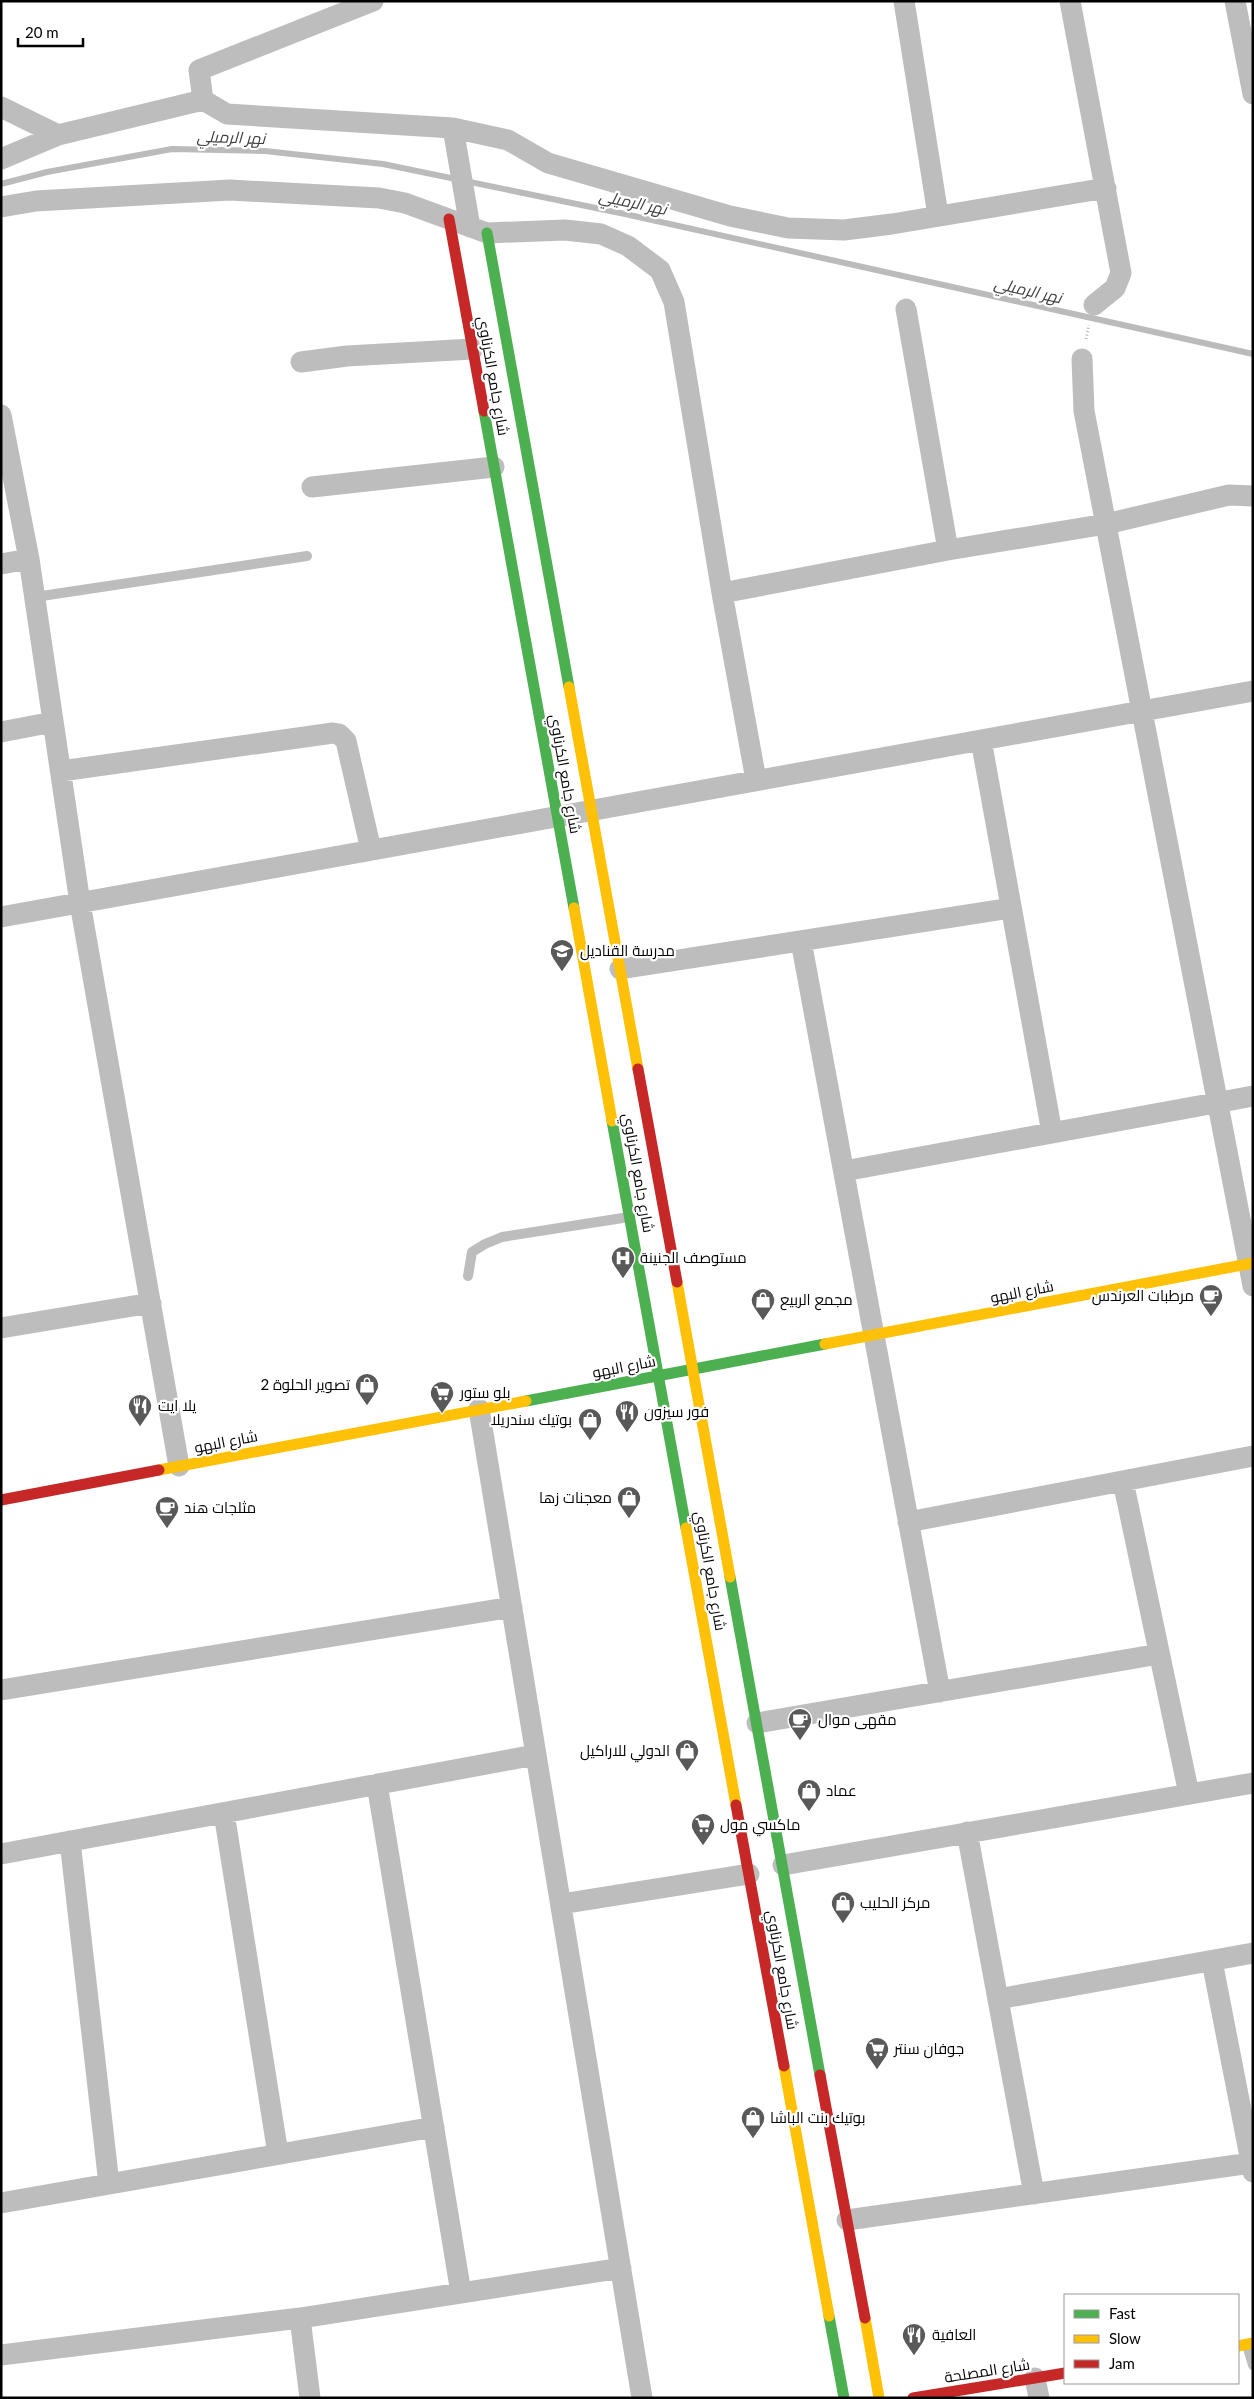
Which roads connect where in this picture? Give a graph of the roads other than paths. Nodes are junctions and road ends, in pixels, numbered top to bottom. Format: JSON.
{"nodes":[{"id":1,"x":372,"y":1,"type":"edge"},
{"id":2,"x":904,"y":1,"type":"edge"},
{"id":3,"x":1070,"y":1,"type":"edge"},
{"id":4,"x":1235,"y":1,"type":"edge"},
{"id":5,"x":1253,"y":94,"type":"edge"},
{"id":6,"x":203,"y":100,"type":"junction"},
{"id":7,"x":1,"y":107,"type":"edge"},
{"id":8,"x":453,"y":128,"type":"junction"},
{"id":9,"x":58,"y":135,"type":"junction"},
{"id":10,"x":1,"y":159,"type":"edge"},
{"id":11,"x":1106,"y":188,"type":"junction"},
{"id":12,"x":1,"y":207,"type":"edge"},
{"id":13,"x":938,"y":216,"type":"junction"},
{"id":14,"x":449,"y":219,"type":"junction"},
{"id":15,"x":478,"y":230,"type":"junction"},
{"id":16,"x":1094,"y":305,"type":"road end"},
{"id":17,"x":906,"y":309,"type":"dead end"},
{"id":18,"x":473,"y":348,"type":"junction"},
{"id":19,"x":1082,"y":359,"type":"road end"},
{"id":20,"x":301,"y":362,"type":"dead end"},
{"id":21,"x":1,"y":415,"type":"edge"},
{"id":22,"x":494,"y":467,"type":"junction"},
{"id":23,"x":312,"y":488,"type":"dead end"},
{"id":24,"x":1253,"y":496,"type":"edge"},
{"id":25,"x":1106,"y":524,"type":"junction"},
{"id":26,"x":948,"y":550,"type":"junction"},
{"id":27,"x":307,"y":556,"type":"dead end"},
{"id":28,"x":30,"y":559,"type":"junction"},
{"id":29,"x":1,"y":564,"type":"edge"},
{"id":30,"x":722,"y":593,"type":"junction"},
{"id":31,"x":35,"y":597,"type":"junction"},
{"id":32,"x":1253,"y":691,"type":"edge"},
{"id":33,"x":1142,"y":711,"type":"junction"},
{"id":34,"x":53,"y":722,"type":"junction"},
{"id":35,"x":1,"y":732,"type":"edge"},
{"id":36,"x":981,"y":740,"type":"junction"},
{"id":37,"x":61,"y":771,"type":"junction"},
{"id":38,"x":756,"y":780,"type":"junction"},
{"id":39,"x":592,"y":810,"type":"junction"},
{"id":40,"x":558,"y":816,"type":"junction"},
{"id":41,"x":370,"y":850,"type":"junction"},
{"id":42,"x":80,"y":903,"type":"junction"},
{"id":43,"x":1011,"y":908,"type":"junction"},
{"id":44,"x":1,"y":917,"type":"edge"},
{"id":45,"x":801,"y":941,"type":"junction"},
{"id":46,"x":620,"y":969,"type":"junction"},
{"id":47,"x":1253,"y":1096,"type":"edge"},
{"id":48,"x":1218,"y":1103,"type":"junction"},
{"id":49,"x":1052,"y":1133,"type":"junction"},
{"id":50,"x":844,"y":1172,"type":"junction"},
{"id":51,"x":630,"y":1216,"type":"junction"},
{"id":52,"x":1251,"y":1264,"type":"edge"},
{"id":53,"x":468,"y":1276,"type":"dead end"},
{"id":54,"x":1253,"y":1286,"type":"edge"},
{"id":55,"x":151,"y":1303,"type":"junction"},
{"id":56,"x":1,"y":1328,"type":"edge"},
{"id":57,"x":874,"y":1335,"type":"junction"},
{"id":58,"x":692,"y":1369,"type":"junction"},
{"id":59,"x":659,"y":1375,"type":"junction"},
{"id":60,"x":479,"y":1409,"type":"junction"},
{"id":61,"x":1253,"y":1456,"type":"edge"},
{"id":62,"x":179,"y":1466,"type":"junction"},
{"id":63,"x":1123,"y":1480,"type":"junction"},
{"id":64,"x":1,"y":1500,"type":"edge"},
{"id":65,"x":908,"y":1522,"type":"junction"},
{"id":66,"x":512,"y":1606,"type":"junction"},
{"id":67,"x":1159,"y":1654,"type":"junction"},
{"id":68,"x":1,"y":1690,"type":"edge"},
{"id":69,"x":940,"y":1692,"type":"junction"},
{"id":70,"x":757,"y":1723,"type":"junction"},
{"id":71,"x":535,"y":1756,"type":"junction"},
{"id":72,"x":1253,"y":1783,"type":"edge"},
{"id":73,"x":377,"y":1784,"type":"junction"},
{"id":74,"x":1189,"y":1794,"type":"junction"},
{"id":75,"x":224,"y":1813,"type":"junction"},
{"id":76,"x":967,"y":1832,"type":"junction"},
{"id":77,"x":70,"y":1841,"type":"junction"},
{"id":78,"x":1,"y":1854,"type":"edge"},
{"id":79,"x":783,"y":1865,"type":"junction"},
{"id":80,"x":749,"y":1874,"type":"junction"},
{"id":81,"x":561,"y":1904,"type":"junction"},
{"id":82,"x":1253,"y":1953,"type":"edge"},
{"id":83,"x":1212,"y":1961,"type":"junction"},
{"id":84,"x":998,"y":1999,"type":"junction"},
{"id":85,"x":434,"y":2127,"type":"junction"},
{"id":86,"x":278,"y":2154,"type":"junction"},
{"id":87,"x":1252,"y":2168,"type":"edge"},
{"id":88,"x":109,"y":2184,"type":"junction"},
{"id":89,"x":1034,"y":2194,"type":"junction"},
{"id":90,"x":1,"y":2203,"type":"edge"},
{"id":91,"x":847,"y":2220,"type":"junction"},
{"id":92,"x":621,"y":2268,"type":"junction"},
{"id":93,"x":461,"y":2293,"type":"junction"},
{"id":94,"x":300,"y":2318,"type":"junction"},
{"id":95,"x":1246,"y":2344,"type":"edge"},
{"id":96,"x":1,"y":2355,"type":"edge"},
{"id":97,"x":1253,"y":2364,"type":"edge"},
{"id":98,"x":1064,"y":2374,"type":"edge"},
{"id":99,"x":1037,"y":2388,"type":"edge"},
{"id":100,"x":310,"y":2398,"type":"edge"},
{"id":101,"x":642,"y":2398,"type":"edge"},
{"id":102,"x":844,"y":2398,"type":"edge"},
{"id":103,"x":879,"y":2398,"type":"edge"},
{"id":104,"x":913,"y":2398,"type":"edge"}],
"edges":[{"from":1,"to":6,"type":"street"},
{"from":2,"to":13,"type":"street"},
{"from":3,"to":11,"type":"street"},
{"from":4,"to":5,"type":"street"},
{"from":6,"to":8,"type":"street"},
{"from":6,"to":9,"type":"street"},
{"from":7,"to":9,"type":"street"},
{"from":8,"to":13,"type":"street"},
{"from":8,"to":15,"type":"street"},
{"from":9,"to":10,"type":"street"},
{"from":11,"to":13,"type":"street"},
{"from":11,"to":16,"type":"street"},
{"from":12,"to":14,"type":"street"},
{"from":14,"to":15,"type":"street"},
{"from":14,"to":18,"type":"main road","name":"شارع جامع الكرناوي"},
{"from":15,"to":30,"type":"street"},
{"from":15,"to":39,"type":"main road","name":"شارع جامع الكرناوي"},
{"from":17,"to":26,"type":"street"},
{"from":18,"to":20,"type":"street"},
{"from":18,"to":22,"type":"main road","name":"شارع جامع الكرناوي"},
{"from":19,"to":25,"type":"street"},
{"from":21,"to":28,"type":"street"},
{"from":22,"to":23,"type":"street"},
{"from":22,"to":40,"type":"main road","name":"شارع جامع الكرناوي"},
{"from":24,"to":25,"type":"street"},
{"from":25,"to":26,"type":"street"},
{"from":25,"to":33,"type":"street"},
{"from":26,"to":30,"type":"street"},
{"from":27,"to":31,"type":"lane"},
{"from":28,"to":29,"type":"street"},
{"from":28,"to":31,"type":"street"},
{"from":30,"to":38,"type":"street"},
{"from":31,"to":34,"type":"street"},
{"from":32,"to":33,"type":"street"},
{"from":33,"to":36,"type":"street"},
{"from":33,"to":48,"type":"street"},
{"from":34,"to":35,"type":"street"},
{"from":34,"to":37,"type":"street"},
{"from":36,"to":38,"type":"street"},
{"from":36,"to":43,"type":"street"},
{"from":37,"to":41,"type":"street"},
{"from":37,"to":42,"type":"street"},
{"from":38,"to":39,"type":"street"},
{"from":39,"to":40,"type":"street"},
{"from":39,"to":46,"type":"main road","name":"شارع جامع الكرناوي"},
{"from":40,"to":41,"type":"street"},
{"from":40,"to":51,"type":"main road","name":"شارع جامع الكرناوي"},
{"from":41,"to":42,"type":"street"},
{"from":42,"to":44,"type":"street"},
{"from":42,"to":55,"type":"street"},
{"from":43,"to":45,"type":"street"},
{"from":43,"to":49,"type":"street"},
{"from":45,"to":46,"type":"street"},
{"from":45,"to":50,"type":"street"},
{"from":46,"to":58,"type":"main road","name":"شارع جامع الكرناوي"},
{"from":47,"to":48,"type":"street"},
{"from":48,"to":49,"type":"street"},
{"from":48,"to":52,"type":"street"},
{"from":49,"to":50,"type":"street"},
{"from":50,"to":57,"type":"street"},
{"from":51,"to":53,"type":"lane"},
{"from":51,"to":59,"type":"main road","name":"شارع جامع الكرناوي"},
{"from":52,"to":54,"type":"street"},
{"from":52,"to":57,"type":"main road","name":"شارع البهو"},
{"from":55,"to":56,"type":"street"},
{"from":55,"to":62,"type":"street"},
{"from":57,"to":58,"type":"main road","name":"شارع البهو"},
{"from":57,"to":65,"type":"street"},
{"from":58,"to":59,"type":"main road","name":"شارع البهو"},
{"from":58,"to":70,"type":"main road","name":"شارع جامع الكرناوي"},
{"from":59,"to":60,"type":"main road","name":"شارع البهو"},
{"from":59,"to":80,"type":"main road","name":"شارع جامع الكرناوي"},
{"from":60,"to":62,"type":"main road","name":"شارع البهو"},
{"from":60,"to":66,"type":"street"},
{"from":61,"to":63,"type":"street"},
{"from":62,"to":64,"type":"main road","name":"شارع البهو"},
{"from":63,"to":65,"type":"street"},
{"from":63,"to":67,"type":"street"},
{"from":65,"to":69,"type":"street"},
{"from":66,"to":68,"type":"street"},
{"from":66,"to":71,"type":"street"},
{"from":67,"to":69,"type":"street"},
{"from":67,"to":74,"type":"street"},
{"from":69,"to":70,"type":"street"},
{"from":70,"to":79,"type":"main road","name":"شارع جامع الكرناوي"},
{"from":71,"to":73,"type":"street"},
{"from":71,"to":81,"type":"street"},
{"from":72,"to":74,"type":"street"},
{"from":73,"to":75,"type":"street"},
{"from":73,"to":85,"type":"street"},
{"from":74,"to":76,"type":"street"},
{"from":75,"to":77,"type":"street"},
{"from":75,"to":86,"type":"street"},
{"from":76,"to":79,"type":"street"},
{"from":76,"to":84,"type":"street"},
{"from":77,"to":78,"type":"street"},
{"from":77,"to":88,"type":"street"},
{"from":79,"to":91,"type":"main road","name":"شارع جامع الكرناوي"},
{"from":80,"to":81,"type":"street"},
{"from":80,"to":102,"type":"main road","name":"شارع جامع الكرناوي"},
{"from":81,"to":92,"type":"street"},
{"from":82,"to":83,"type":"street"},
{"from":83,"to":84,"type":"street"},
{"from":83,"to":87,"type":"street"},
{"from":84,"to":89,"type":"street"},
{"from":85,"to":86,"type":"street"},
{"from":85,"to":93,"type":"street"},
{"from":86,"to":88,"type":"street"},
{"from":87,"to":89,"type":"street"},
{"from":88,"to":90,"type":"street"},
{"from":89,"to":91,"type":"street"},
{"from":91,"to":103,"type":"main road","name":"شارع جامع الكرناوي"},
{"from":92,"to":93,"type":"street"},
{"from":92,"to":101,"type":"street"},
{"from":93,"to":94,"type":"street"},
{"from":94,"to":96,"type":"street"},
{"from":94,"to":100,"type":"street"},
{"from":95,"to":97,"type":"lane"},
{"from":98,"to":99,"type":"main road","name":"شارع المصلحة"},
{"from":99,"to":104,"type":"main road","name":"شارع المصلحة"}]}
